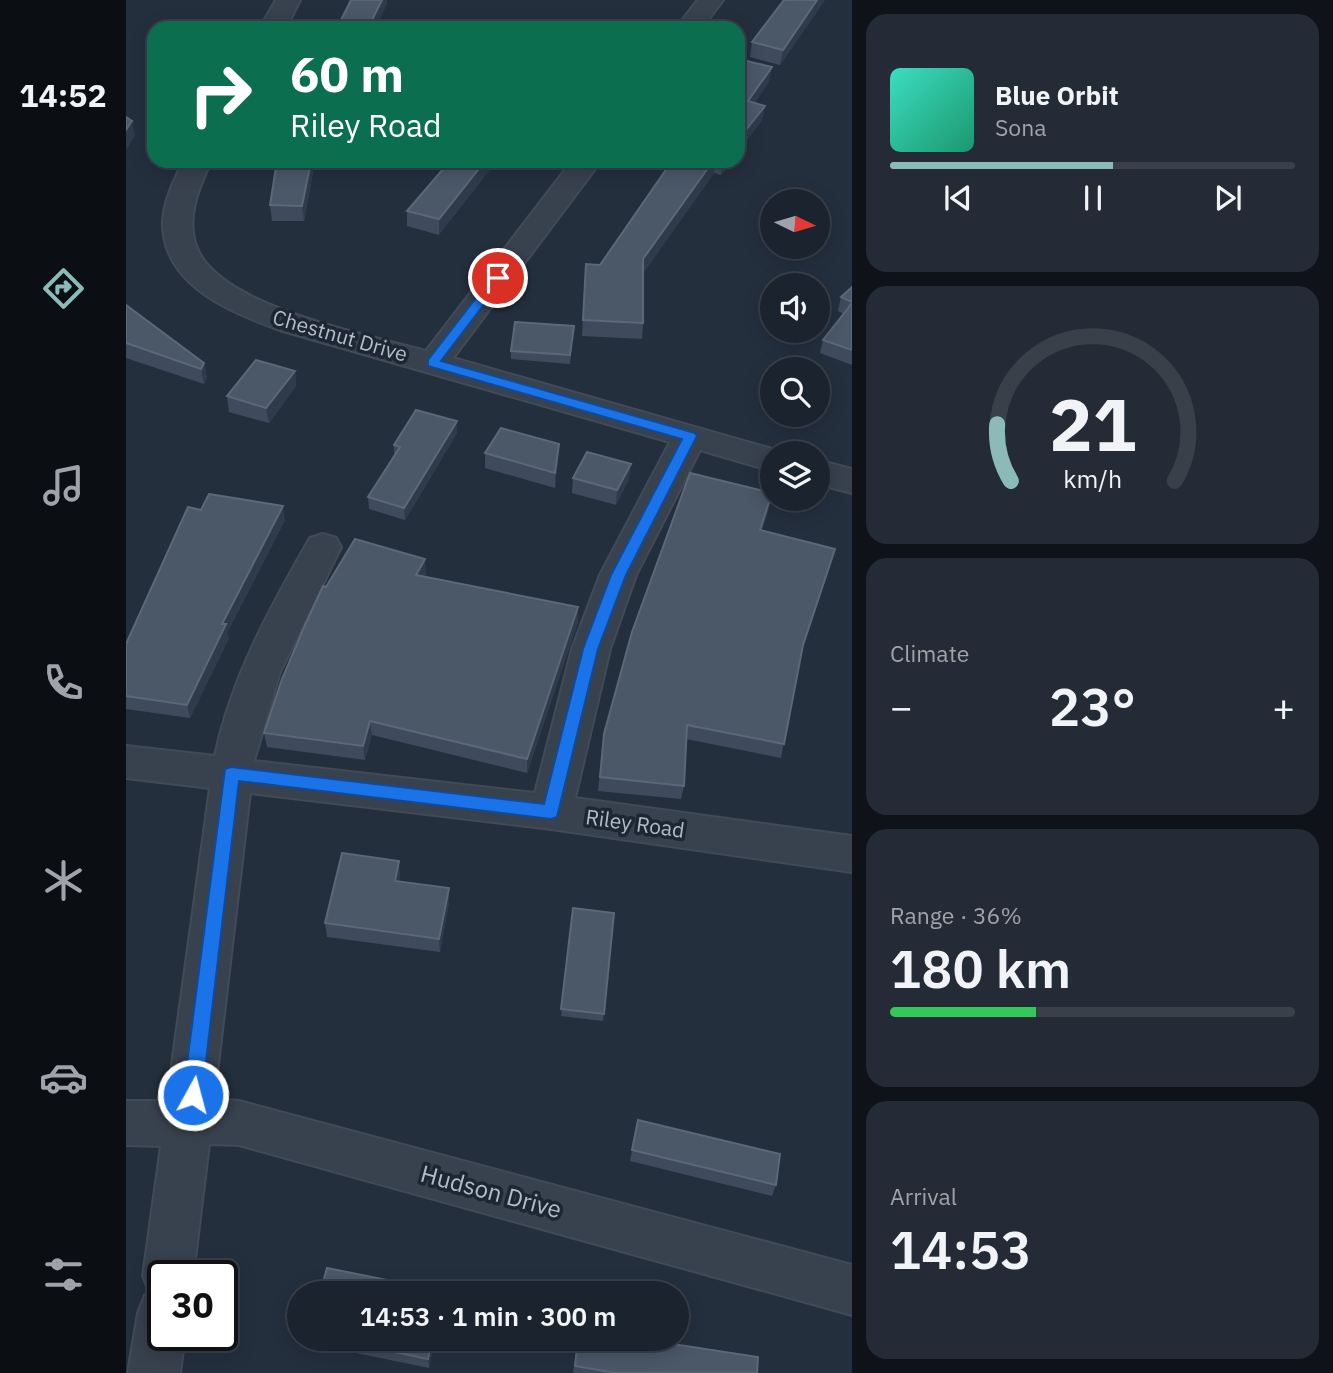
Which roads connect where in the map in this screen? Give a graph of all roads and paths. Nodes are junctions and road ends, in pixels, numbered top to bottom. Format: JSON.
{"nodes":[{"id":1,"x":288,"y":0,"type":"edge"},
{"id":2,"x":711,"y":0,"type":"edge"},
{"id":3,"x":277,"y":21,"type":"edge"},
{"id":4,"x":694,"y":21,"type":"edge"},
{"id":5,"x":193,"y":168,"type":"edge"},
{"id":6,"x":582,"y":168,"type":"edge"},
{"id":7,"x":433,"y":363,"type":"junction"},
{"id":8,"x":690,"y":436,"type":"junction"},
{"id":9,"x":760,"y":456,"type":"edge"},
{"id":10,"x":830,"y":475,"type":"edge"},
{"id":11,"x":852,"y":481,"type":"edge"},
{"id":12,"x":323,"y":547,"type":"dead end"},
{"id":13,"x":126,"y":762,"type":"edge"},
{"id":14,"x":231,"y":774,"type":"junction"},
{"id":15,"x":551,"y":812,"type":"junction"},
{"id":16,"x":852,"y":854,"type":"edge"},
{"id":17,"x":190,"y":1121,"type":"junction"},
{"id":18,"x":126,"y":1124,"type":"edge"},
{"id":19,"x":170,"y":1260,"type":"edge"},
{"id":20,"x":852,"y":1290,"type":"edge"},
{"id":21,"x":157,"y":1351,"type":"edge"},
{"id":22,"x":154,"y":1373,"type":"edge"}],
"edges":[{"from":1,"to":3,"type":"street"},
{"from":2,"to":4,"type":"street"},
{"from":5,"to":7,"type":"street","name":"Chestnut Drive"},
{"from":6,"to":7,"type":"street"},
{"from":7,"to":8,"type":"street","name":"Chestnut Drive"},
{"from":8,"to":9,"type":"street","name":"Chestnut Drive"},
{"from":8,"to":15,"type":"street"},
{"from":10,"to":11,"type":"street"},
{"from":12,"to":14,"type":"street"},
{"from":13,"to":14,"type":"street","name":"Riley Road"},
{"from":14,"to":15,"type":"street","name":"Riley Road"},
{"from":14,"to":17,"type":"street"},
{"from":15,"to":16,"type":"street","name":"Riley Road"},
{"from":17,"to":18,"type":"street","name":"Hudson Drive"},
{"from":17,"to":19,"type":"street"},
{"from":17,"to":20,"type":"street","name":"Hudson Drive"},
{"from":21,"to":22,"type":"street"}]}
